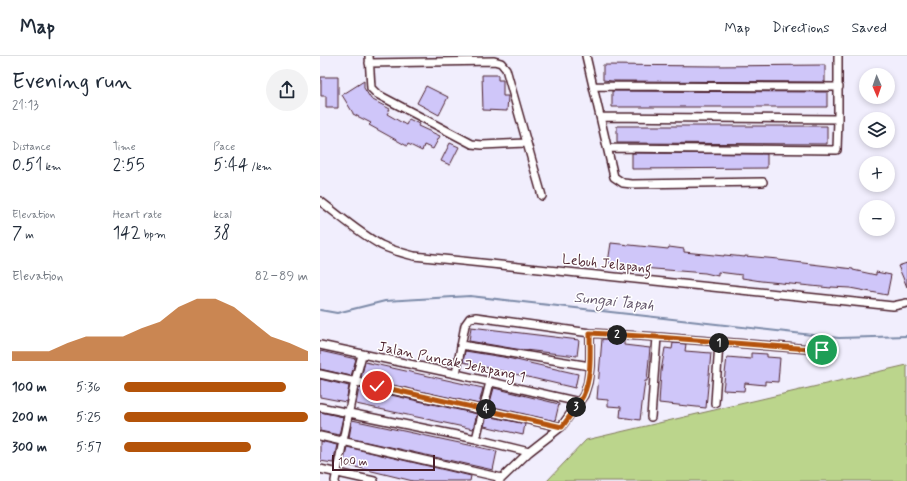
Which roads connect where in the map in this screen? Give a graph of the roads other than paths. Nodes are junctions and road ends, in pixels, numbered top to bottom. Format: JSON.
{"nodes":[{"id":1,"x":586,"y":56,"type":"edge"},
{"id":2,"x":838,"y":56,"type":"edge"},
{"id":3,"x":369,"y":60,"type":"edge"},
{"id":4,"x":593,"y":86,"type":"junction"},
{"id":5,"x":839,"y":87,"type":"junction"},
{"id":6,"x":601,"y":117,"type":"junction"},
{"id":7,"x":838,"y":119,"type":"junction"},
{"id":8,"x":526,"y":143,"type":"junction"},
{"id":9,"x":608,"y":148,"type":"junction"},
{"id":10,"x":763,"y":182,"type":"dead end"},
{"id":11,"x":542,"y":196,"type":"dead end"},
{"id":12,"x":320,"y":201,"type":"edge"},
{"id":13,"x":907,"y":303,"type":"edge"},
{"id":14,"x":590,"y":333,"type":"junction"},
{"id":15,"x":657,"y":337,"type":"junction"},
{"id":16,"x":719,"y":342,"type":"junction"},
{"id":17,"x":320,"y":345,"type":"edge"},
{"id":18,"x":461,"y":345,"type":"junction"},
{"id":19,"x":822,"y":350,"type":"dead end"},
{"id":20,"x":362,"y":354,"type":"junction"},
{"id":21,"x":590,"y":366,"type":"junction"},
{"id":22,"x":320,"y":374,"type":"edge"},
{"id":23,"x":456,"y":374,"type":"junction"},
{"id":24,"x":355,"y":381,"type":"junction"},
{"id":25,"x":490,"y":382,"type":"junction"},
{"id":26,"x":579,"y":402,"type":"junction"},
{"id":27,"x":716,"y":403,"type":"dead end"},
{"id":28,"x":320,"y":407,"type":"edge"},
{"id":29,"x":483,"y":409,"type":"junction"},
{"id":30,"x":348,"y":413,"type":"junction"},
{"id":31,"x":651,"y":417,"type":"dead end"},
{"id":32,"x":562,"y":427,"type":"junction"},
{"id":33,"x":320,"y":436,"type":"edge"},
{"id":34,"x":476,"y":439,"type":"junction"},
{"id":35,"x":343,"y":441,"type":"junction"},
{"id":36,"x":529,"y":452,"type":"junction"},
{"id":37,"x":320,"y":469,"type":"edge"},
{"id":38,"x":337,"y":472,"type":"junction"},
{"id":39,"x":500,"y":480,"type":"edge"},
{"id":40,"x":335,"y":481,"type":"edge"},
{"id":41,"x":374,"y":481,"type":"edge"}],
"edges":[{"from":1,"to":4,"type":"street"},
{"from":2,"to":5,"type":"street"},
{"from":3,"to":8,"type":"street"},
{"from":3,"to":8,"type":"street"},
{"from":4,"to":5,"type":"street"},
{"from":4,"to":6,"type":"street"},
{"from":5,"to":7,"type":"street"},
{"from":6,"to":7,"type":"street"},
{"from":6,"to":9,"type":"street"},
{"from":7,"to":9,"type":"street"},
{"from":8,"to":11,"type":"street"},
{"from":9,"to":10,"type":"street"},
{"from":12,"to":13,"type":"street","name":"Lebuh Jelapang"},
{"from":14,"to":15,"type":"street"},
{"from":14,"to":18,"type":"street"},
{"from":14,"to":21,"type":"street"},
{"from":15,"to":16,"type":"street"},
{"from":15,"to":31,"type":"street"},
{"from":16,"to":19,"type":"street"},
{"from":16,"to":27,"type":"street"},
{"from":17,"to":20,"type":"street","name":"Jalan Puncak Jelapang 1"},
{"from":18,"to":21,"type":"street"},
{"from":18,"to":23,"type":"street"},
{"from":20,"to":23,"type":"street","name":"Jalan Puncak Jelapang 1"},
{"from":20,"to":24,"type":"street"},
{"from":21,"to":26,"type":"street"},
{"from":22,"to":24,"type":"street"},
{"from":23,"to":25,"type":"street","name":"Jalan Puncak Jelapang 1"},
{"from":24,"to":29,"type":"street"},
{"from":24,"to":30,"type":"street"},
{"from":25,"to":26,"type":"street","name":"Jalan Puncak Jelapang 1"},
{"from":25,"to":29,"type":"street"},
{"from":26,"to":32,"type":"street"},
{"from":28,"to":30,"type":"street"},
{"from":29,"to":32,"type":"street"},
{"from":29,"to":34,"type":"street"},
{"from":30,"to":34,"type":"street"},
{"from":30,"to":35,"type":"street"},
{"from":32,"to":36,"type":"street"},
{"from":33,"to":35,"type":"street"},
{"from":34,"to":36,"type":"street"},
{"from":35,"to":38,"type":"street"},
{"from":35,"to":39,"type":"street"},
{"from":36,"to":39,"type":"street"},
{"from":37,"to":38,"type":"street"},
{"from":38,"to":40,"type":"street"},
{"from":38,"to":41,"type":"street"}]}
